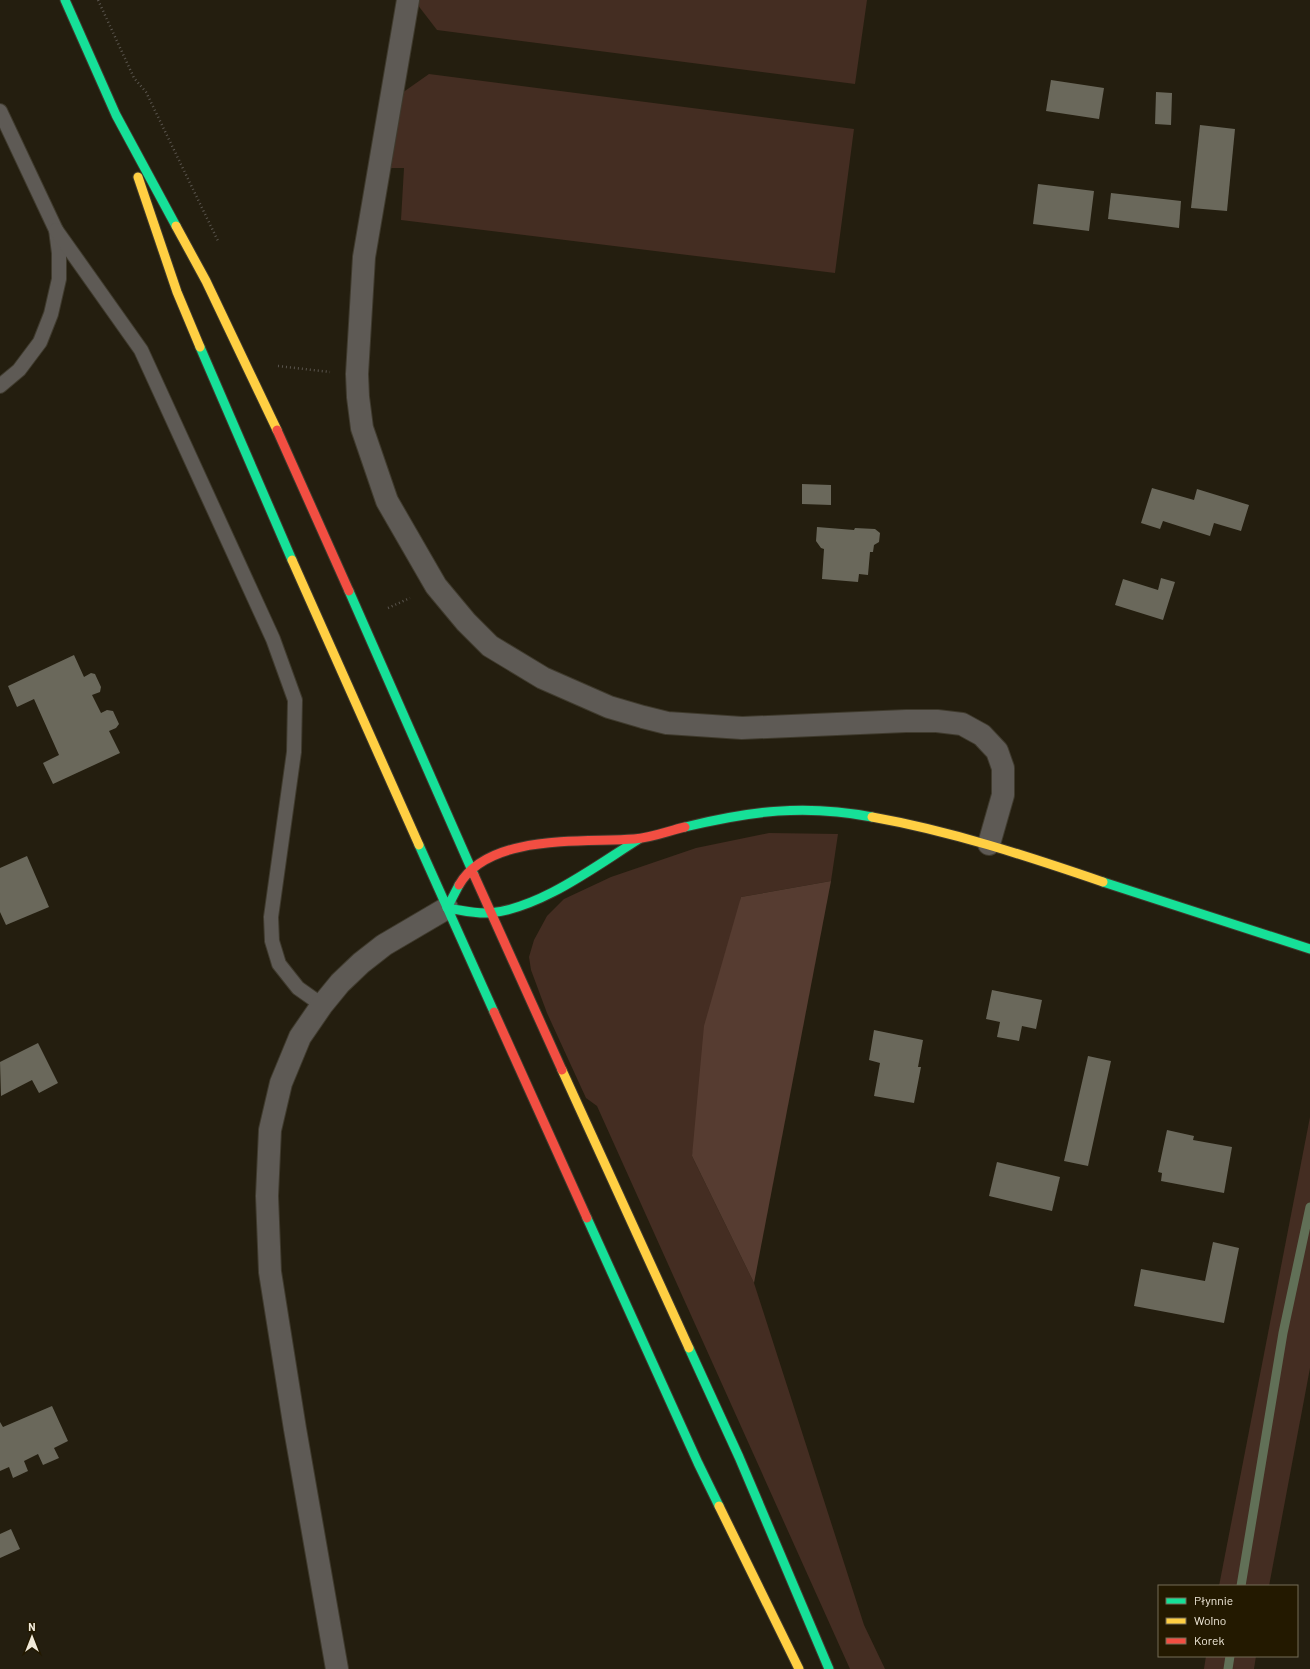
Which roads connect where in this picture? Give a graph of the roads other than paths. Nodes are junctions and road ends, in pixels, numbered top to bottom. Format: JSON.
{"nodes":[{"id":1,"x":65,"y":0,"type":"edge"},
{"id":2,"x":408,"y":0,"type":"edge"},
{"id":3,"x":0,"y":111,"type":"edge"},
{"id":4,"x":116,"y":115,"type":"junction"},
{"id":5,"x":56,"y":230,"type":"junction"},
{"id":6,"x":0,"y":386,"type":"edge"},
{"id":7,"x":639,"y":839,"type":"junction"},
{"id":8,"x":989,"y":844,"type":"junction"},
{"id":9,"x":471,"y":868,"type":"junction"},
{"id":10,"x":447,"y":908,"type":"junction"},
{"id":11,"x":491,"y":913,"type":"junction"},
{"id":12,"x":1310,"y":949,"type":"edge"},
{"id":13,"x":322,"y":1005,"type":"junction"},
{"id":14,"x":337,"y":1669,"type":"edge"},
{"id":15,"x":799,"y":1669,"type":"edge"},
{"id":16,"x":829,"y":1669,"type":"edge"}],
"edges":[{"from":1,"to":4,"type":"main road"},
{"from":2,"to":8,"type":"street"},
{"from":3,"to":5,"type":"lane"},
{"from":4,"to":9,"type":"main road"},
{"from":4,"to":10,"type":"main road"},
{"from":5,"to":6,"type":"lane"},
{"from":5,"to":13,"type":"lane"},
{"from":7,"to":8,"type":"main road"},
{"from":7,"to":9,"type":"main road"},
{"from":7,"to":11,"type":"main road"},
{"from":8,"to":12,"type":"main road"},
{"from":9,"to":10,"type":"main road"},
{"from":9,"to":11,"type":"main road"},
{"from":10,"to":11,"type":"main road"},
{"from":10,"to":13,"type":"street"},
{"from":10,"to":15,"type":"main road"},
{"from":11,"to":16,"type":"main road"},
{"from":13,"to":14,"type":"street"}]}
